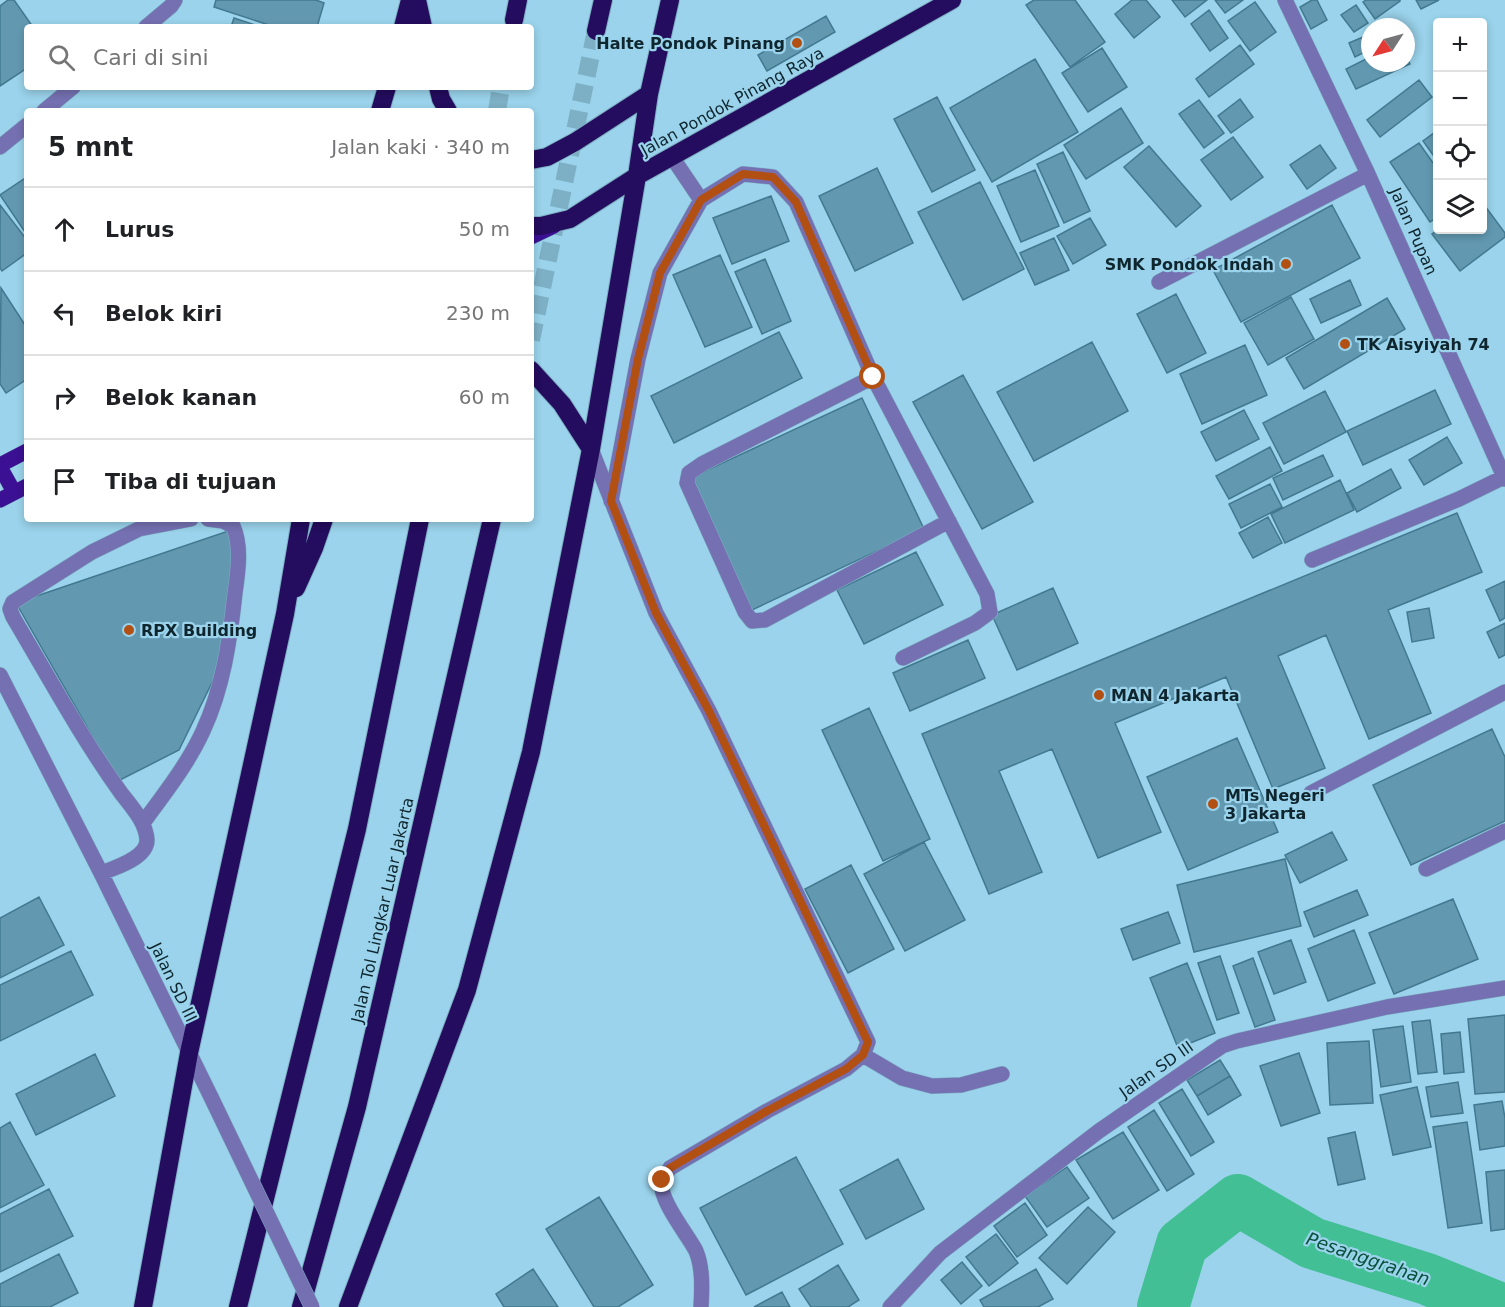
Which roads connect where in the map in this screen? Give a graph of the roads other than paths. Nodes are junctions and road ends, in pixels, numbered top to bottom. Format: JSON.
{"nodes":[{"id":1,"x":175,"y":0,"type":"edge"},
{"id":2,"x":410,"y":0,"type":"edge"},
{"id":3,"x":417,"y":0,"type":"edge"},
{"id":4,"x":518,"y":0,"type":"edge"},
{"id":5,"x":603,"y":0,"type":"edge"},
{"id":6,"x":670,"y":0,"type":"edge"},
{"id":7,"x":952,"y":0,"type":"edge"},
{"id":8,"x":1285,"y":0,"type":"edge"},
{"id":9,"x":514,"y":20,"type":"dead end"},
{"id":10,"x":150,"y":24,"type":"edge"},
{"id":11,"x":404,"y":24,"type":"edge"},
{"id":12,"x":422,"y":24,"type":"edge"},
{"id":13,"x":596,"y":32,"type":"tunnel mouth"},
{"id":14,"x":69,"y":90,"type":"edge"},
{"id":15,"x":387,"y":90,"type":"edge"},
{"id":16,"x":388,"y":90,"type":"edge"},
{"id":17,"x":439,"y":90,"type":"edge"},
{"id":18,"x":649,"y":94,"type":"junction"},
{"id":19,"x":48,"y":108,"type":"edge"},
{"id":20,"x":381,"y":108,"type":"edge"},
{"id":21,"x":391,"y":108,"type":"edge"},
{"id":22,"x":446,"y":108,"type":"edge"},
{"id":23,"x":24,"y":127,"type":"edge"},
{"id":24,"x":0,"y":147,"type":"edge"},
{"id":25,"x":672,"y":157,"type":"junction"},
{"id":26,"x":534,"y":160,"type":"edge"},
{"id":27,"x":1368,"y":174,"type":"junction"},
{"id":28,"x":637,"y":176,"type":"junction"},
{"id":29,"x":701,"y":200,"type":"junction"},
{"id":30,"x":570,"y":219,"type":"junction"},
{"id":31,"x":534,"y":226,"type":"edge"},
{"id":32,"x":534,"y":236,"type":"edge"},
{"id":33,"x":1159,"y":282,"type":"dead end"},
{"id":34,"x":534,"y":373,"type":"edge"},
{"id":35,"x":873,"y":377,"type":"junction"},
{"id":36,"x":591,"y":449,"type":"junction"},
{"id":37,"x":24,"y":453,"type":"edge"},
{"id":38,"x":0,"y":466,"type":"edge"},
{"id":39,"x":1505,"y":478,"type":"edge"},
{"id":40,"x":21,"y":489,"type":"edge"},
{"id":41,"x":0,"y":500,"type":"edge"},
{"id":42,"x":611,"y":501,"type":"junction"},
{"id":43,"x":949,"y":521,"type":"junction"},
{"id":44,"x":159,"y":522,"type":"edge"},
{"id":45,"x":225,"y":522,"type":"edge"},
{"id":46,"x":287,"y":522,"type":"edge"},
{"id":47,"x":300,"y":522,"type":"edge"},
{"id":48,"x":323,"y":522,"type":"edge"},
{"id":49,"x":419,"y":522,"type":"edge"},
{"id":50,"x":491,"y":522,"type":"edge"},
{"id":51,"x":137,"y":524,"type":"edge"},
{"id":52,"x":297,"y":543,"type":"junction"},
{"id":53,"x":1312,"y":560,"type":"dead end"},
{"id":54,"x":285,"y":615,"type":"junction"},
{"id":55,"x":903,"y":658,"type":"dead end"},
{"id":56,"x":0,"y":675,"type":"edge"},
{"id":57,"x":1505,"y":692,"type":"edge"},
{"id":58,"x":1311,"y":793,"type":"dead end"},
{"id":59,"x":143,"y":823,"type":"junction"},
{"id":60,"x":1505,"y":831,"type":"edge"},
{"id":61,"x":1426,"y":869,"type":"dead end"},
{"id":62,"x":101,"y":873,"type":"junction"},
{"id":63,"x":1505,"y":988,"type":"edge"},
{"id":64,"x":189,"y":1053,"type":"junction"},
{"id":65,"x":863,"y":1055,"type":"junction"},
{"id":66,"x":1002,"y":1074,"type":"dead end"},
{"id":67,"x":702,"y":1306,"type":"edge"},
{"id":68,"x":143,"y":1307,"type":"edge"},
{"id":69,"x":238,"y":1307,"type":"edge"},
{"id":70,"x":302,"y":1307,"type":"edge"},
{"id":71,"x":312,"y":1307,"type":"edge"},
{"id":72,"x":348,"y":1307,"type":"edge"},
{"id":73,"x":890,"y":1307,"type":"edge"}],
"edges":[{"from":1,"to":10,"type":"street"},
{"from":2,"to":11,"type":"highway"},
{"from":3,"to":12,"type":"highway"},
{"from":4,"to":9,"type":"highway"},
{"from":5,"to":13,"type":"highway"},
{"from":6,"to":18,"type":"highway"},
{"from":7,"to":25,"type":"highway","name":"Jalan Pondok Pinang Raya"},
{"from":8,"to":27,"type":"street","name":"Jalan Pupan"},
{"from":14,"to":19,"type":"street"},
{"from":15,"to":20,"type":"highway"},
{"from":16,"to":21,"type":"highway"},
{"from":17,"to":22,"type":"highway"},
{"from":18,"to":26,"type":"highway"},
{"from":18,"to":28,"type":"highway"},
{"from":23,"to":24,"type":"street"},
{"from":25,"to":28,"type":"highway","name":"Jalan Pondok Pinang Raya"},
{"from":25,"to":29,"type":"street"},
{"from":27,"to":33,"type":"street"},
{"from":27,"to":39,"type":"street","name":"Jalan Pupan"},
{"from":28,"to":30,"type":"highway","name":"Jalan Pondok Pinang Raya"},
{"from":28,"to":36,"type":"highway"},
{"from":29,"to":35,"type":"street"},
{"from":29,"to":42,"type":"street"},
{"from":30,"to":31,"type":"highway"},
{"from":30,"to":32,"type":"main road","name":"Jalan Pondok Pinang Raya"},
{"from":34,"to":36,"type":"highway"},
{"from":35,"to":43,"type":"street"},
{"from":35,"to":43,"type":"street"},
{"from":36,"to":42,"type":"street"},
{"from":36,"to":72,"type":"highway"},
{"from":37,"to":38,"type":"main road"},
{"from":38,"to":40,"type":"main road"},
{"from":39,"to":53,"type":"street"},
{"from":40,"to":41,"type":"main road"},
{"from":42,"to":65,"type":"street"},
{"from":43,"to":55,"type":"street"},
{"from":44,"to":51,"type":"street"},
{"from":45,"to":59,"type":"street"},
{"from":46,"to":52,"type":"highway"},
{"from":47,"to":52,"type":"highway"},
{"from":48,"to":54,"type":"highway"},
{"from":49,"to":69,"type":"highway"},
{"from":50,"to":70,"type":"highway","name":"Jalan Tol Lingkar Luar Jakarta"},
{"from":51,"to":59,"type":"street"},
{"from":52,"to":54,"type":"highway"},
{"from":54,"to":64,"type":"highway"},
{"from":56,"to":62,"type":"street","name":"Jalan SD III"},
{"from":57,"to":58,"type":"street"},
{"from":59,"to":62,"type":"street"},
{"from":60,"to":61,"type":"street"},
{"from":62,"to":64,"type":"street","name":"Jalan SD III"},
{"from":63,"to":73,"type":"street","name":"Jalan SD III"},
{"from":64,"to":68,"type":"highway"},
{"from":64,"to":71,"type":"street","name":"Jalan SD III","bridge":true},
{"from":65,"to":66,"type":"street"},
{"from":65,"to":67,"type":"street"}]}
